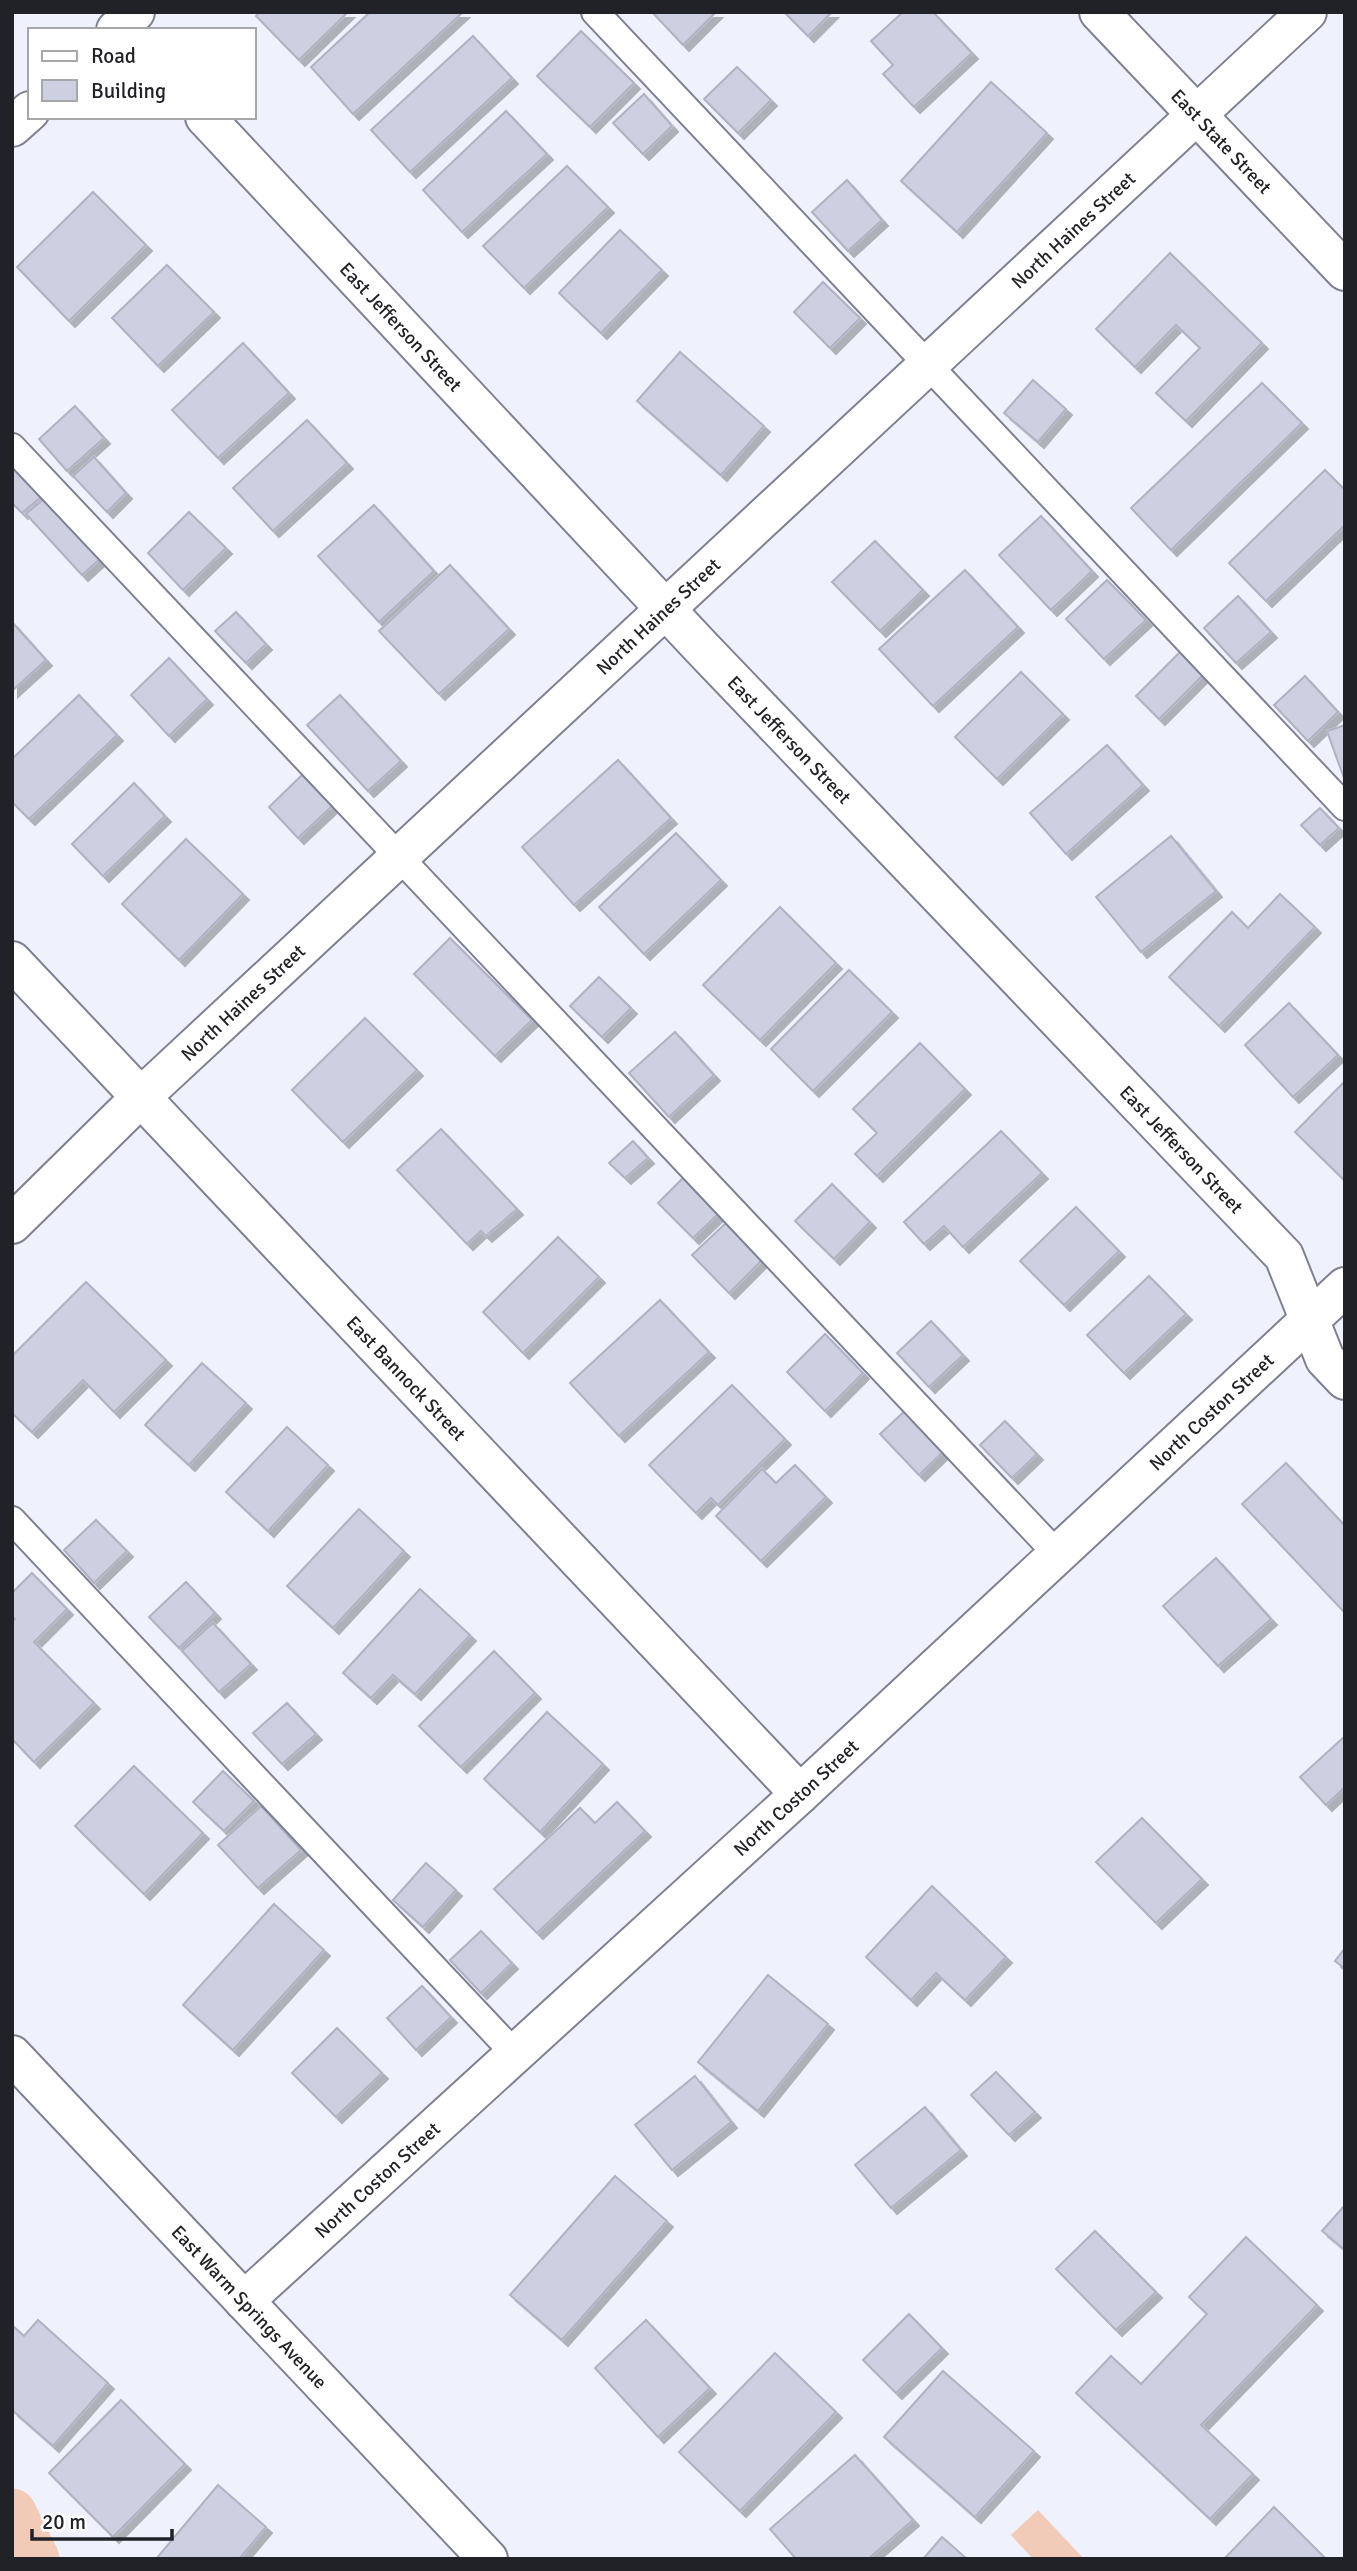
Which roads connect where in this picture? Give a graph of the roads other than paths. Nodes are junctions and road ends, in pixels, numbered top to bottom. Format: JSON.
{"nodes":[{"id":1,"x":595,"y":12,"type":"edge"},
{"id":2,"x":1099,"y":12,"type":"edge"},
{"id":3,"x":1307,"y":12,"type":"edge"},
{"id":4,"x":28,"y":113,"type":"edge"},
{"id":5,"x":1196,"y":115,"type":"junction"},
{"id":6,"x":207,"y":119,"type":"edge"},
{"id":7,"x":12,"y":127,"type":"edge"},
{"id":8,"x":1345,"y":271,"type":"edge"},
{"id":9,"x":928,"y":365,"type":"junction"},
{"id":10,"x":12,"y":447,"type":"edge"},
{"id":11,"x":665,"y":609,"type":"junction"},
{"id":12,"x":1345,"y":807,"type":"edge"},
{"id":13,"x":399,"y":857,"type":"junction"},
{"id":14,"x":12,"y":961,"type":"edge"},
{"id":15,"x":141,"y":1097,"type":"junction"},
{"id":16,"x":12,"y":1224,"type":"edge"},
{"id":17,"x":1345,"y":1287,"type":"edge"},
{"id":18,"x":1311,"y":1319,"type":"junction"},
{"id":19,"x":1345,"y":1380,"type":"edge"},
{"id":20,"x":12,"y":1520,"type":"edge"},
{"id":21,"x":1058,"y":1555,"type":"junction"},
{"id":22,"x":800,"y":1794,"type":"junction"},
{"id":23,"x":515,"y":2054,"type":"junction"},
{"id":24,"x":12,"y":2055,"type":"edge"},
{"id":25,"x":244,"y":2301,"type":"junction"},
{"id":26,"x":488,"y":2559,"type":"edge"}],
"edges":[{"from":1,"to":9,"type":"lane"},
{"from":2,"to":5,"type":"street","name":"East State Street"},
{"from":3,"to":5,"type":"street","name":"North Haines Street"},
{"from":4,"to":7,"type":"street"},
{"from":5,"to":8,"type":"street","name":"East State Street"},
{"from":5,"to":9,"type":"street","name":"North Haines Street"},
{"from":6,"to":11,"type":"street","name":"East Jefferson Street"},
{"from":9,"to":11,"type":"street","name":"North Haines Street"},
{"from":9,"to":12,"type":"lane"},
{"from":10,"to":13,"type":"lane"},
{"from":11,"to":13,"type":"street","name":"North Haines Street"},
{"from":11,"to":18,"type":"street","name":"East Jefferson Street"},
{"from":13,"to":15,"type":"street","name":"North Haines Street"},
{"from":13,"to":21,"type":"lane"},
{"from":14,"to":15,"type":"street","name":"East Bannock Street"},
{"from":15,"to":16,"type":"street","name":"North Haines Street"},
{"from":15,"to":22,"type":"street","name":"East Bannock Street"},
{"from":17,"to":18,"type":"street","name":"North Coston Street"},
{"from":18,"to":19,"type":"street","name":"East Jefferson Street"},
{"from":18,"to":21,"type":"street","name":"North Coston Street"},
{"from":20,"to":23,"type":"lane"},
{"from":21,"to":22,"type":"street","name":"North Coston Street"},
{"from":22,"to":23,"type":"street","name":"North Coston Street"},
{"from":23,"to":25,"type":"street","name":"North Coston Street"},
{"from":24,"to":25,"type":"street","name":"East Warm Springs Avenue"},
{"from":25,"to":26,"type":"street","name":"East Warm Springs Avenue"}]}
